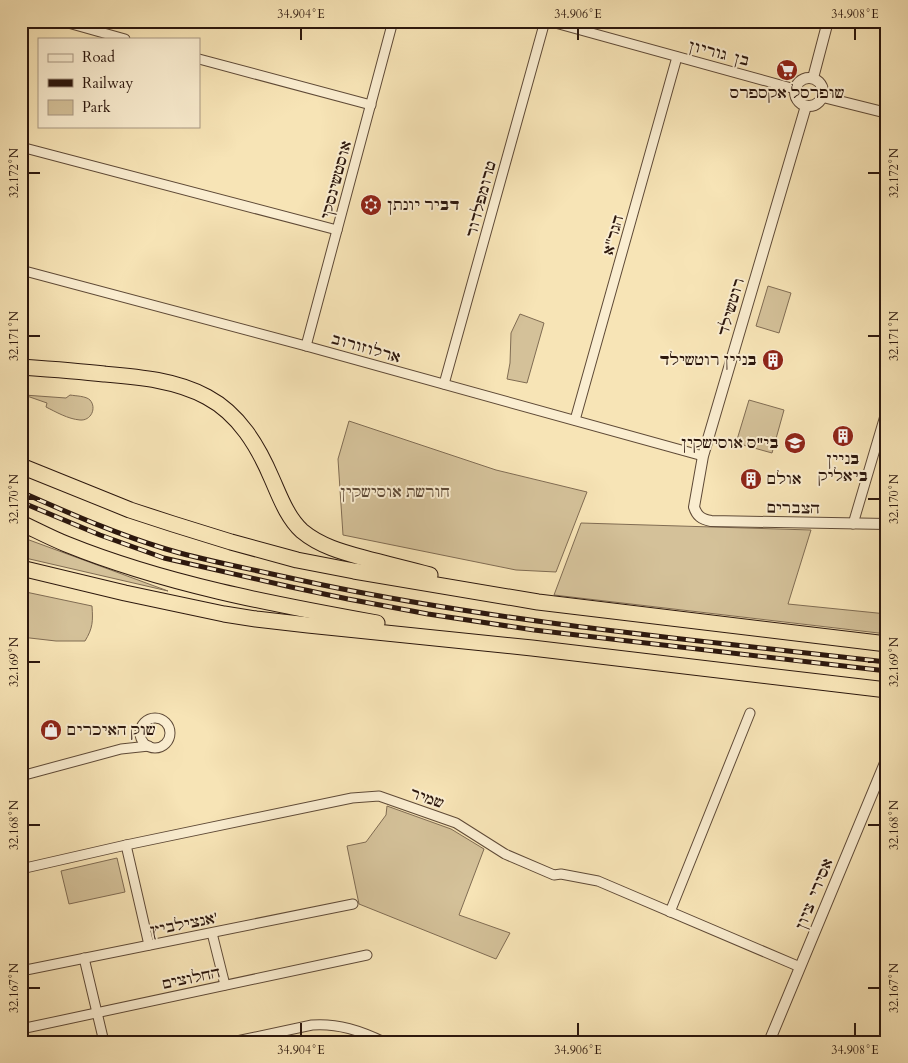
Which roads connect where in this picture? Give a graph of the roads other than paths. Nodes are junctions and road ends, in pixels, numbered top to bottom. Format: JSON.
{"nodes":[{"id":1,"x":61,"y":21,"type":"edge"},
{"id":2,"x":393,"y":21,"type":"edge"},
{"id":3,"x":546,"y":21,"type":"edge"},
{"id":4,"x":828,"y":21,"type":"edge"},
{"id":5,"x":121,"y":38,"type":"edge"},
{"id":6,"x":677,"y":57,"type":"junction"},
{"id":7,"x":200,"y":59,"type":"edge"},
{"id":8,"x":813,"y":78,"type":"junction"},
{"id":9,"x":795,"y":89,"type":"junction"},
{"id":10,"x":823,"y":97,"type":"junction"},
{"id":11,"x":371,"y":105,"type":"junction"},
{"id":12,"x":806,"y":106,"type":"junction"},
{"id":13,"x":887,"y":113,"type":"edge"},
{"id":14,"x":21,"y":147,"type":"edge"},
{"id":15,"x":337,"y":230,"type":"junction"},
{"id":16,"x":21,"y":270,"type":"edge"},
{"id":17,"x":306,"y":346,"type":"junction"},
{"id":18,"x":21,"y":366,"type":"edge"},
{"id":19,"x":444,"y":384,"type":"junction"},
{"id":20,"x":887,"y":409,"type":"edge"},
{"id":21,"x":575,"y":420,"type":"junction"},
{"id":22,"x":703,"y":456,"type":"junction"},
{"id":23,"x":21,"y":466,"type":"edge"},
{"id":24,"x":700,"y":518,"type":"joint"},
{"id":25,"x":21,"y":523,"type":"edge"},
{"id":26,"x":854,"y":524,"type":"junction"},
{"id":27,"x":887,"y":524,"type":"edge"},
{"id":28,"x":21,"y":568,"type":"edge"},
{"id":29,"x":518,"y":599,"type":"junction"},
{"id":30,"x":887,"y":644,"type":"edge"},
{"id":31,"x":532,"y":648,"type":"junction"},
{"id":32,"x":887,"y":690,"type":"edge"},
{"id":33,"x":750,"y":713,"type":"dead end"},
{"id":34,"x":148,"y":746,"type":"dead end"},
{"id":35,"x":887,"y":758,"type":"edge"},
{"id":36,"x":21,"y":776,"type":"edge"},
{"id":37,"x":126,"y":845,"type":"junction"},
{"id":38,"x":21,"y":869,"type":"edge"},
{"id":39,"x":353,"y":904,"type":"dead end"},
{"id":40,"x":670,"y":912,"type":"junction"},
{"id":41,"x":212,"y":932,"type":"junction"},
{"id":42,"x":148,"y":945,"type":"junction"},
{"id":43,"x":367,"y":955,"type":"dead end"},
{"id":44,"x":84,"y":958,"type":"junction"},
{"id":45,"x":800,"y":967,"type":"junction"},
{"id":46,"x":21,"y":971,"type":"edge"},
{"id":47,"x":225,"y":985,"type":"junction"},
{"id":48,"x":97,"y":1012,"type":"junction"},
{"id":49,"x":21,"y":1028,"type":"edge"},
{"id":50,"x":771,"y":1041,"type":"edge"},
{"id":51,"x":104,"y":1042,"type":"edge"},
{"id":52,"x":232,"y":1042,"type":"edge"},
{"id":53,"x":384,"y":1042,"type":"edge"}],
"edges":[{"from":1,"to":5,"type":"street"},
{"from":2,"to":11,"type":"street","name":"אוסטשינסקי"},
{"from":3,"to":6,"type":"street","name":"בן גוריון"},
{"from":3,"to":19,"type":"street","name":"טרומפלדור"},
{"from":4,"to":8,"type":"street"},
{"from":6,"to":9,"type":"street","name":"בן גוריון"},
{"from":6,"to":21,"type":"street","name":"הגר\"א"},
{"from":7,"to":11,"type":"street"},
{"from":8,"to":9,"type":"street"},
{"from":8,"to":10,"type":"street"},
{"from":9,"to":12,"type":"street"},
{"from":10,"to":12,"type":"street"},
{"from":10,"to":13,"type":"street"},
{"from":11,"to":15,"type":"street","name":"אוסטשינסקי"},
{"from":12,"to":22,"type":"street","name":"רוטשילד"},
{"from":14,"to":15,"type":"street"},
{"from":15,"to":17,"type":"street","name":"אוסטשינסקי"},
{"from":16,"to":17,"type":"street","name":"ארלוזורוב"},
{"from":17,"to":19,"type":"street","name":"ארלוזורוב"},
{"from":18,"to":29,"type":"highway"},
{"from":19,"to":21,"type":"street","name":"ארלוזורוב"},
{"from":20,"to":26,"type":"street"},
{"from":21,"to":22,"type":"street","name":"ארלוזורוב"},
{"from":22,"to":24,"type":"street","name":"רוטשילד"},
{"from":23,"to":29,"type":"highway"},
{"from":24,"to":26,"type":"street","name":"הצברים"},
{"from":25,"to":31,"type":"highway"},
{"from":26,"to":27,"type":"street","name":"הצברים"},
{"from":28,"to":31,"type":"highway"},
{"from":29,"to":30,"type":"highway"},
{"from":31,"to":32,"type":"highway"},
{"from":33,"to":40,"type":"street"},
{"from":34,"to":36,"type":"street"},
{"from":35,"to":45,"type":"street","name":"אסירי ציון"},
{"from":37,"to":38,"type":"street","name":"שמיר"},
{"from":37,"to":40,"type":"street","name":"שמיר"},
{"from":37,"to":42,"type":"street"},
{"from":39,"to":41,"type":"street","name":"אנצילביץ'"},
{"from":40,"to":45,"type":"street","name":"שמיר"},
{"from":41,"to":42,"type":"street","name":"אנצילביץ'"},
{"from":41,"to":47,"type":"street"},
{"from":42,"to":44,"type":"street","name":"אנצילביץ'"},
{"from":43,"to":47,"type":"street","name":"החלוצים"},
{"from":44,"to":46,"type":"street","name":"אנצילביץ'"},
{"from":44,"to":48,"type":"street"},
{"from":45,"to":50,"type":"street","name":"אסירי ציון"},
{"from":47,"to":48,"type":"street","name":"החלוצים"},
{"from":48,"to":49,"type":"street","name":"החלוצים"},
{"from":48,"to":51,"type":"street"},
{"from":52,"to":53,"type":"street"}]}
